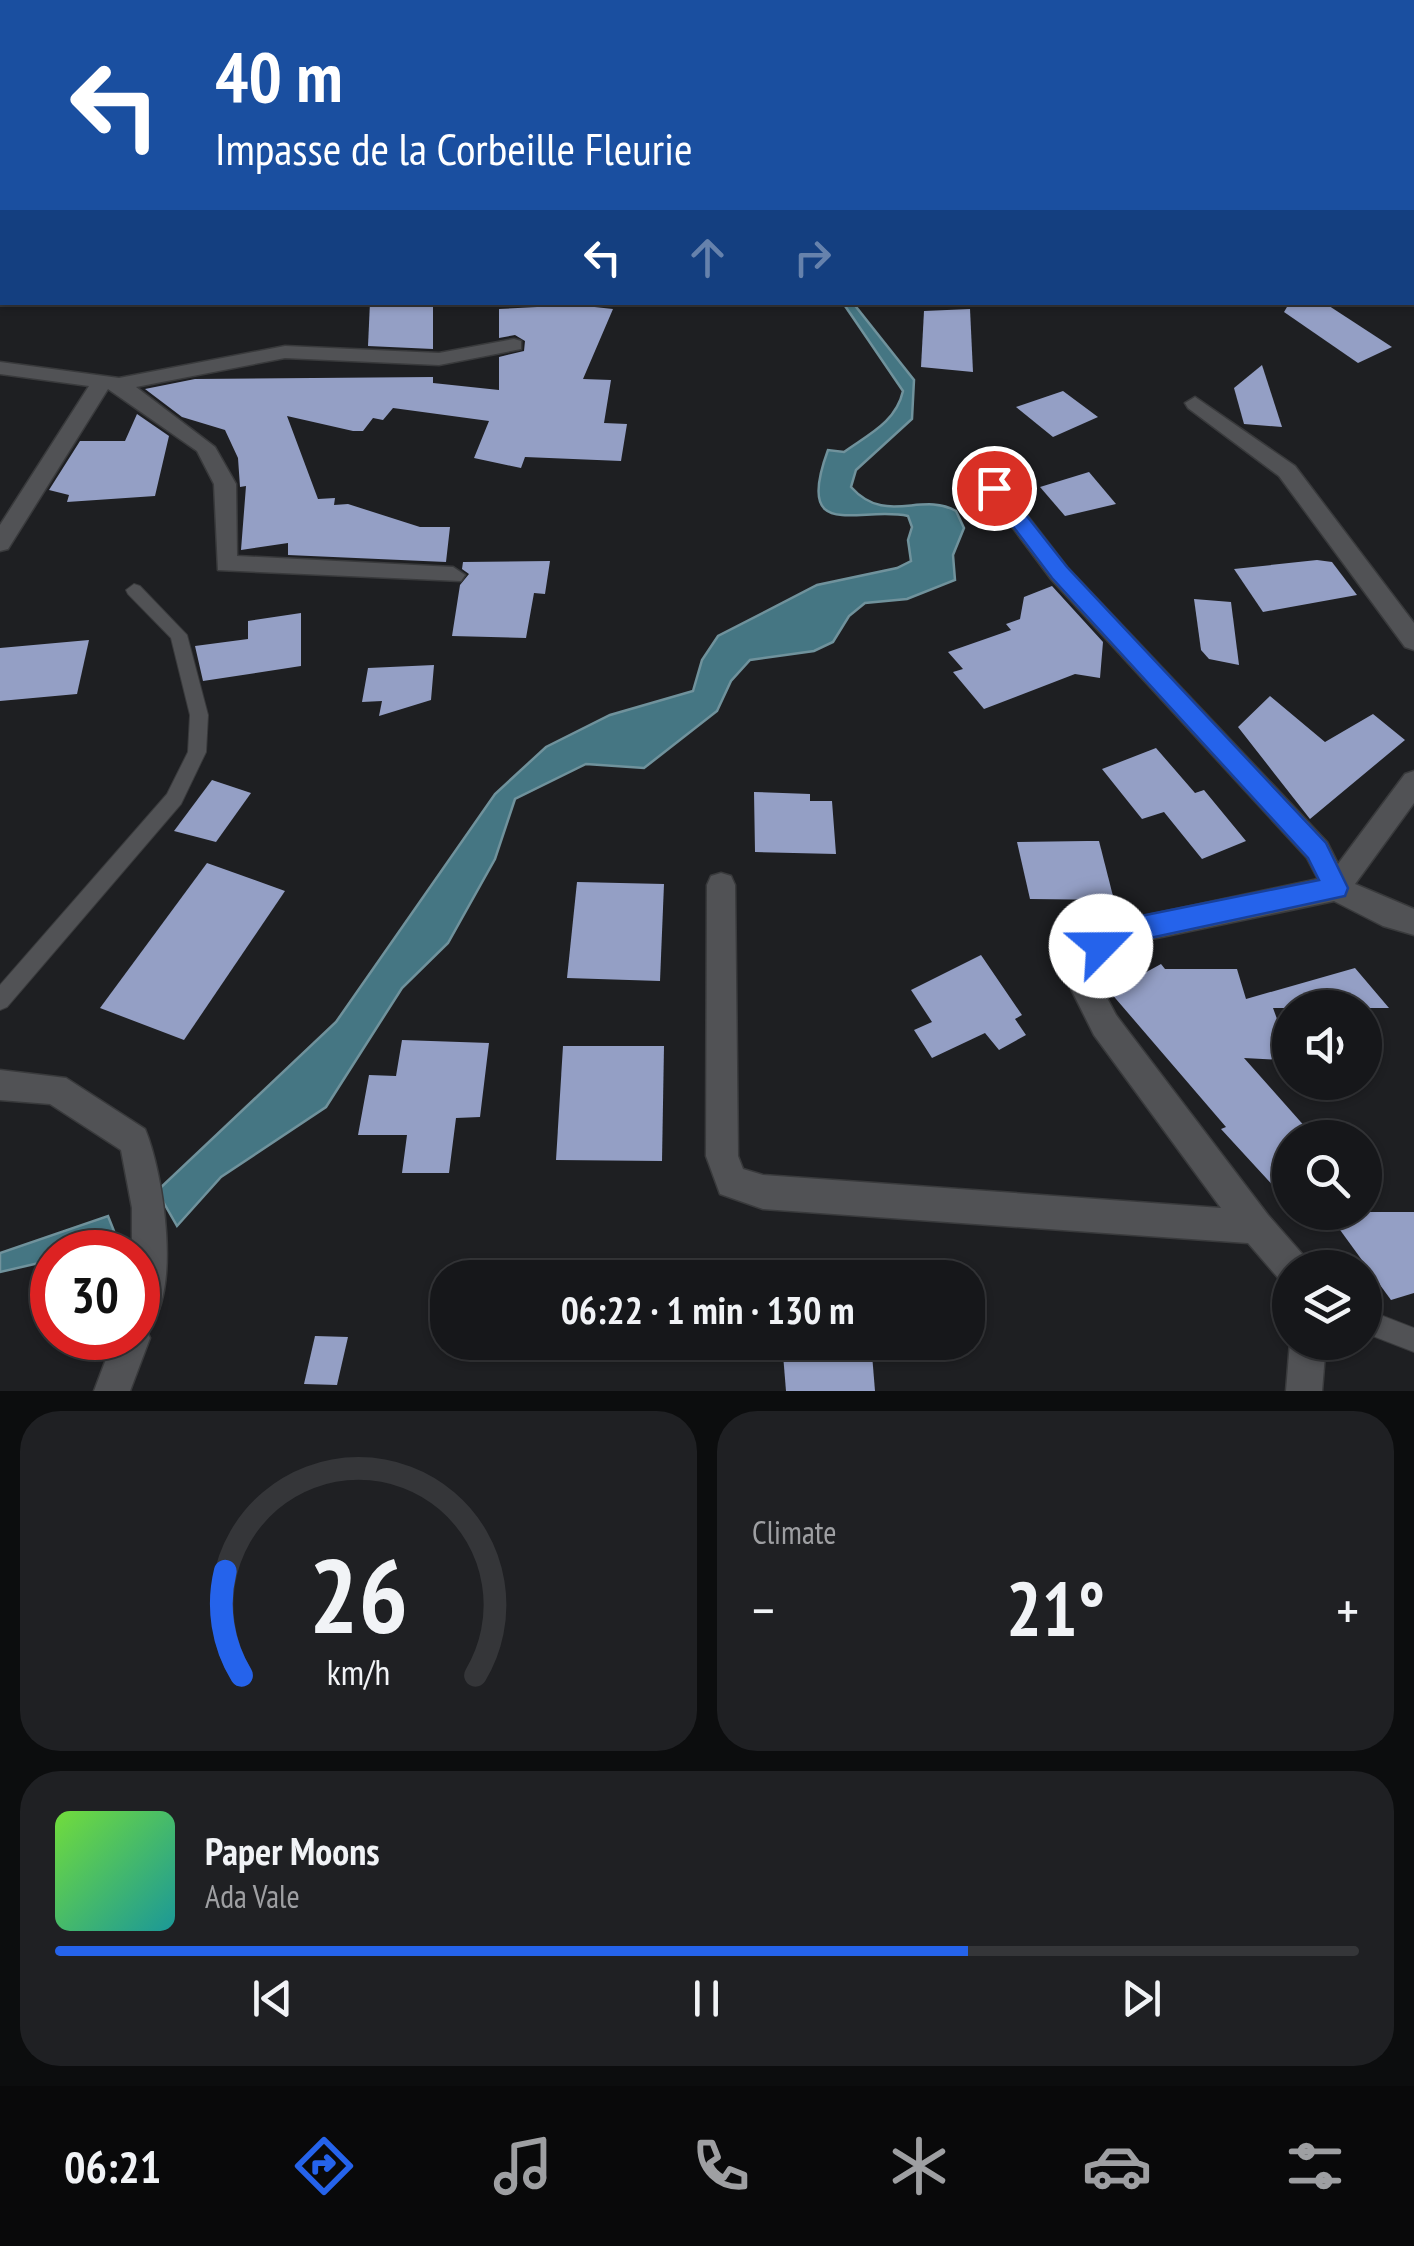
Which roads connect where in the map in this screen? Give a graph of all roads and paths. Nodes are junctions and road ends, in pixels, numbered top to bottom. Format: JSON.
{"nodes":[{"id":1,"x":514,"y":345,"type":"dead end"},
{"id":2,"x":0,"y":368,"type":"edge"},
{"id":3,"x":110,"y":383,"type":"junction"},
{"id":4,"x":1195,"y":404,"type":"dead end"},
{"id":5,"x":994,"y":488,"type":"dead end"},
{"id":6,"x":0,"y":543,"type":"edge"},
{"id":7,"x":453,"y":575,"type":"dead end"},
{"id":8,"x":134,"y":590,"type":"dead end"},
{"id":9,"x":1414,"y":641,"type":"edge"},
{"id":10,"x":1414,"y":782,"type":"edge"},
{"id":11,"x":721,"y":885,"type":"dead end"},
{"id":12,"x":1336,"y":888,"type":"junction"},
{"id":13,"x":1414,"y":922,"type":"edge"},
{"id":14,"x":0,"y":1000,"type":"edge"},
{"id":15,"x":0,"y":1085,"type":"edge"},
{"id":16,"x":1256,"y":1226,"type":"junction"},
{"id":17,"x":151,"y":1230,"type":"edge"},
{"id":18,"x":1277,"y":1250,"type":"edge"},
{"id":19,"x":1382,"y":1328,"type":"edge"},
{"id":20,"x":1414,"y":1340,"type":"edge"},
{"id":21,"x":124,"y":1360,"type":"edge"},
{"id":22,"x":1307,"y":1360,"type":"edge"},
{"id":23,"x":112,"y":1391,"type":"edge"},
{"id":24,"x":1304,"y":1391,"type":"edge"}],
"edges":[{"from":1,"to":3,"type":"street"},
{"from":2,"to":3,"type":"street"},
{"from":3,"to":6,"type":"street"},
{"from":3,"to":7,"type":"street"},
{"from":4,"to":9,"type":"street"},
{"from":5,"to":12,"type":"street"},
{"from":8,"to":14,"type":"lane"},
{"from":10,"to":12,"type":"street"},
{"from":11,"to":16,"type":"street"},
{"from":12,"to":13,"type":"street"},
{"from":12,"to":16,"type":"street"},
{"from":15,"to":17,"type":"street"},
{"from":16,"to":18,"type":"street"},
{"from":19,"to":20,"type":"lane"},
{"from":21,"to":23,"type":"street"},
{"from":22,"to":24,"type":"street"}]}
